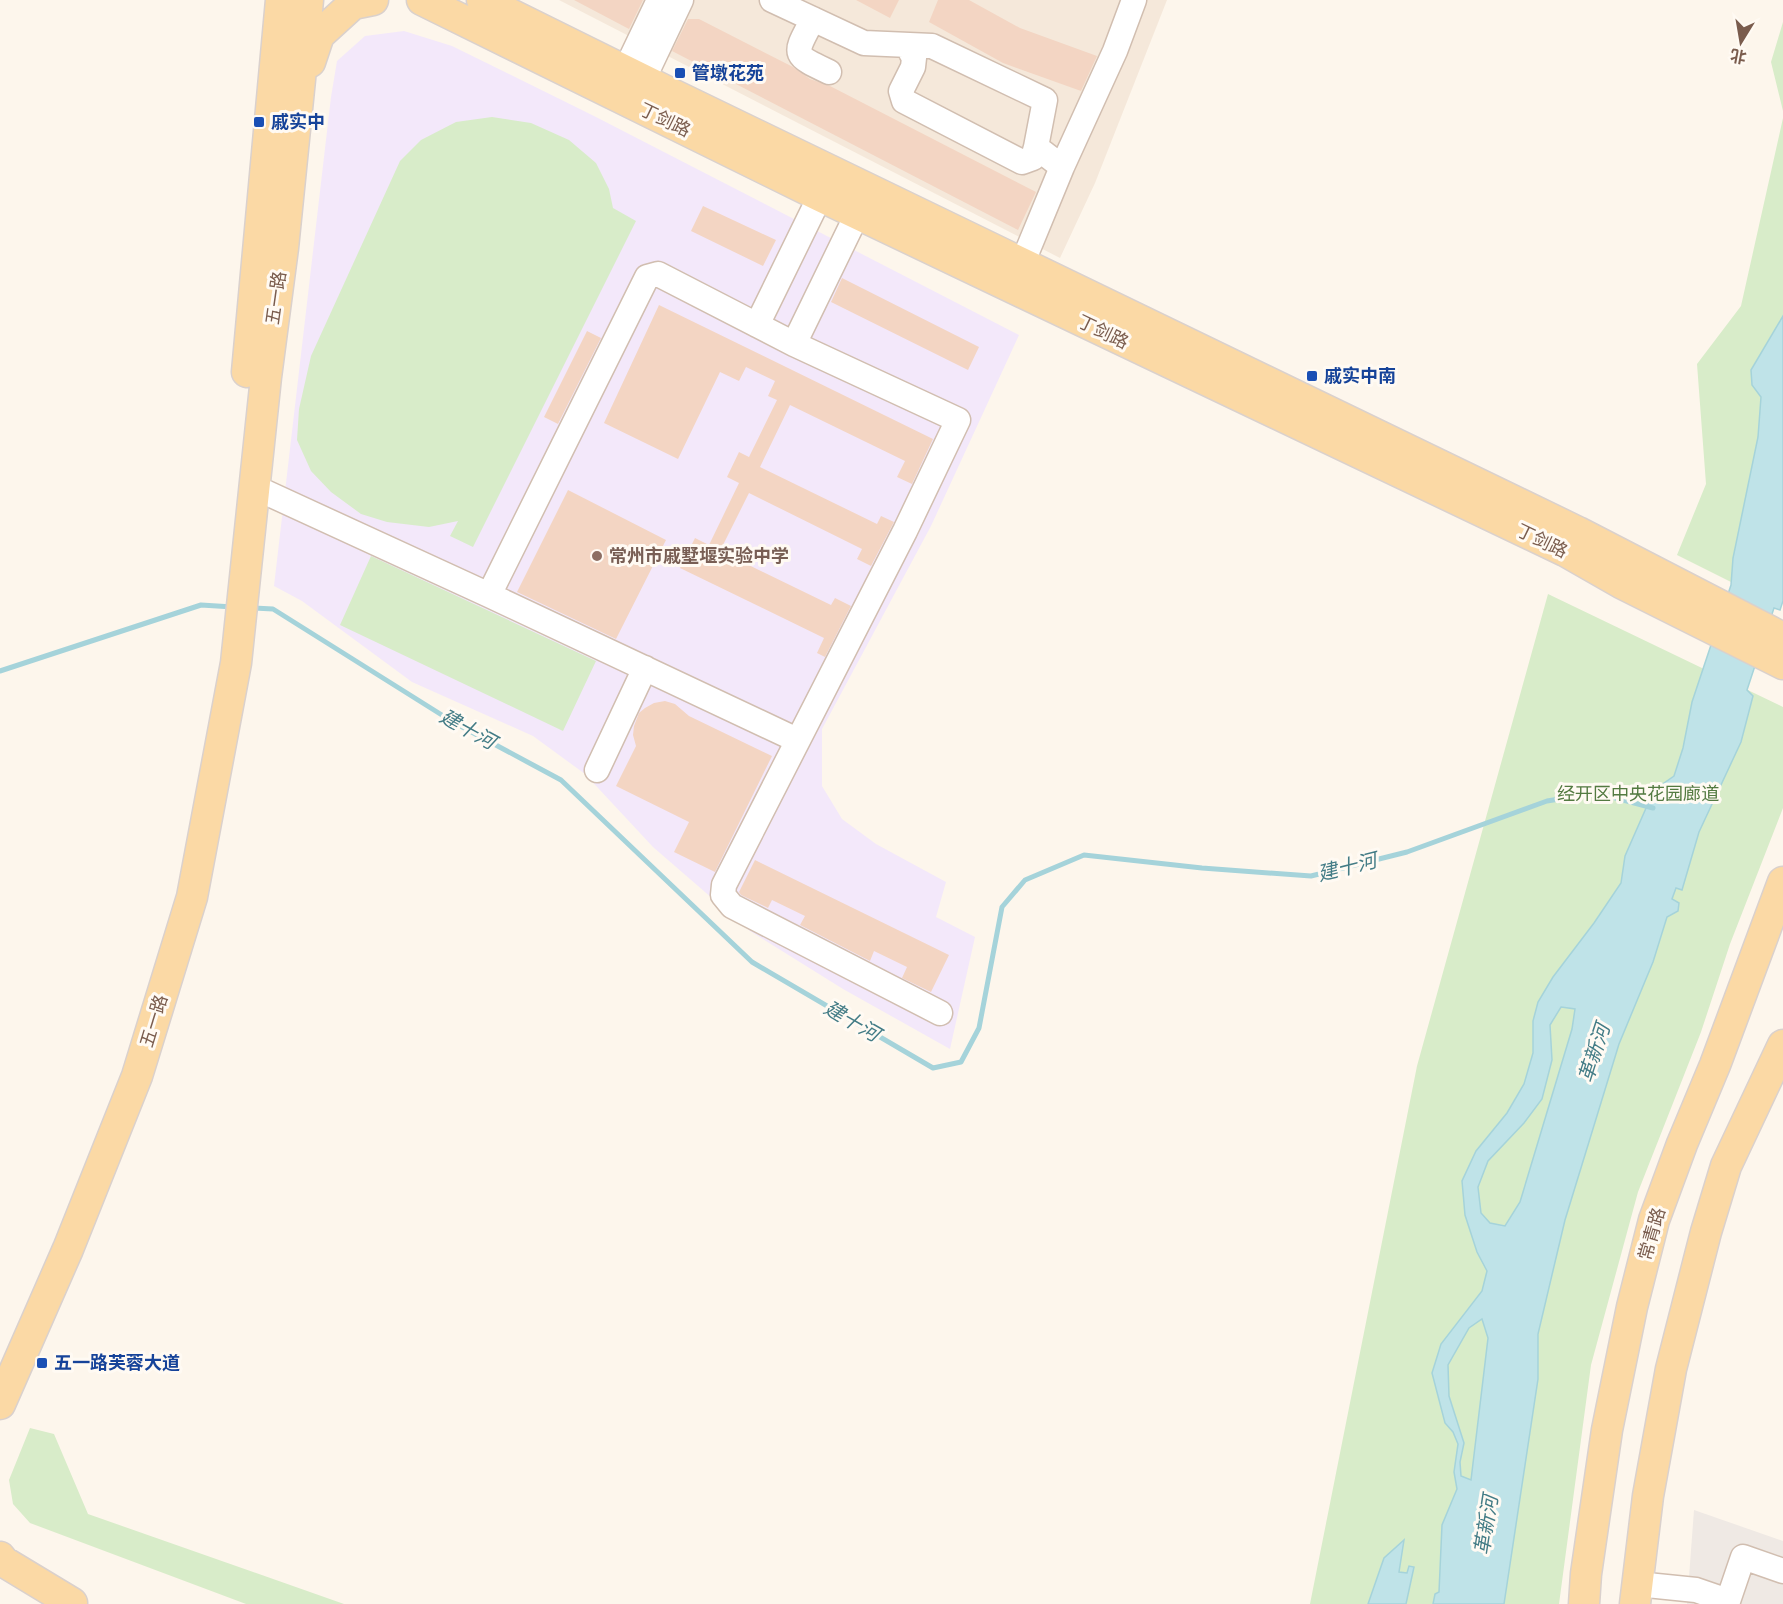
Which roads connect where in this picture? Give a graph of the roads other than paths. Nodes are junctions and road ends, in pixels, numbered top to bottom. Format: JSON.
{"nodes":[{"id":1,"x":281,"y":0,"type":"edge"},
{"id":2,"x":308,"y":0,"type":"edge"},
{"id":3,"x":373,"y":0,"type":"edge"},
{"id":4,"x":482,"y":0,"type":"edge"},
{"id":5,"x":659,"y":0,"type":"edge"},
{"id":6,"x":681,"y":0,"type":"edge"},
{"id":7,"x":772,"y":0,"type":"edge"},
{"id":8,"x":1134,"y":0,"type":"edge"},
{"id":9,"x":421,"y":2,"type":"edge"},
{"id":10,"x":813,"y":19,"type":"junction"},
{"id":11,"x":907,"y":45,"type":"junction"},
{"id":12,"x":829,"y":72,"type":"dead end"},
{"id":13,"x":634,"y":75,"type":"junction"},
{"id":14,"x":299,"y":93,"type":"junction"},
{"id":15,"x":1036,"y":147,"type":"junction"},
{"id":16,"x":1062,"y":167,"type":"junction"},
{"id":17,"x":826,"y":184,"type":"junction"},
{"id":18,"x":863,"y":202,"type":"junction"},
{"id":19,"x":1022,"y":264,"type":"junction"},
{"id":20,"x":757,"y":325,"type":"junction"},
{"id":21,"x":794,"y":344,"type":"junction"},
{"id":22,"x":254,"y":487,"type":"junction"},
{"id":23,"x":489,"y":595,"type":"junction"},
{"id":24,"x":234,"y":607,"type":"junction"},
{"id":25,"x":1711,"y":615,"type":"junction"},
{"id":26,"x":1781,"y":654,"type":"edge"},
{"id":27,"x":645,"y":668,"type":"junction"},
{"id":28,"x":797,"y":740,"type":"junction"},
{"id":29,"x":597,"y":770,"type":"dead end"},
{"id":30,"x":1783,"y":882,"type":"edge"},
{"id":31,"x":940,"y":1012,"type":"dead end"},
{"id":32,"x":1783,"y":1045,"type":"edge"},
{"id":33,"x":0,"y":1356,"type":"edge"},
{"id":34,"x":0,"y":1404,"type":"edge"},
{"id":35,"x":0,"y":1557,"type":"edge"},
{"id":36,"x":1783,"y":1571,"type":"edge"},
{"id":37,"x":0,"y":1578,"type":"edge"},
{"id":38,"x":1636,"y":1594,"type":"edge"},
{"id":39,"x":74,"y":1603,"type":"edge"},
{"id":40,"x":1728,"y":1603,"type":"edge"},
{"id":41,"x":1584,"y":1604,"type":"edge"}],
"edges":[{"from":1,"to":24,"type":"main road","name":"五一路"},
{"from":2,"to":14,"type":"main road","name":"五一路"},
{"from":3,"to":14,"type":"main road"},
{"from":4,"to":13,"type":"main road","name":"丁剑路"},
{"from":5,"to":13,"type":"lane"},
{"from":6,"to":13,"type":"lane"},
{"from":7,"to":10,"type":"lane"},
{"from":8,"to":16,"type":"lane"},
{"from":9,"to":17,"type":"main road","name":"丁剑路"},
{"from":10,"to":11,"type":"lane"},
{"from":10,"to":12,"type":"lane"},
{"from":11,"to":15,"type":"lane"},
{"from":11,"to":15,"type":"lane"},
{"from":13,"to":17,"type":"main road","name":"丁剑路"},
{"from":14,"to":22,"type":"main road","name":"五一路"},
{"from":15,"to":16,"type":"lane"},
{"from":16,"to":19,"type":"lane"},
{"from":17,"to":18,"type":"main road","name":"丁剑路"},
{"from":17,"to":20,"type":"lane"},
{"from":18,"to":19,"type":"main road","name":"丁剑路"},
{"from":18,"to":21,"type":"lane"},
{"from":18,"to":25,"type":"main road","name":"丁剑路"},
{"from":19,"to":25,"type":"main road","name":"丁剑路"},
{"from":20,"to":21,"type":"lane"},
{"from":20,"to":23,"type":"lane"},
{"from":21,"to":28,"type":"lane"},
{"from":22,"to":23,"type":"lane"},
{"from":22,"to":24,"type":"main road","name":"五一路"},
{"from":23,"to":27,"type":"lane"},
{"from":24,"to":33,"type":"main road","name":"五一路"},
{"from":24,"to":34,"type":"main road","name":"五一路"},
{"from":25,"to":26,"type":"main road","name":"丁剑路"},
{"from":27,"to":28,"type":"lane"},
{"from":27,"to":29,"type":"lane"},
{"from":28,"to":31,"type":"lane"},
{"from":30,"to":41,"type":"main road","name":"常青路"},
{"from":32,"to":38,"type":"main road"},
{"from":35,"to":39,"type":"main road"},
{"from":36,"to":40,"type":"lane"},
{"from":37,"to":39,"type":"main road"},
{"from":38,"to":40,"type":"lane"}]}
